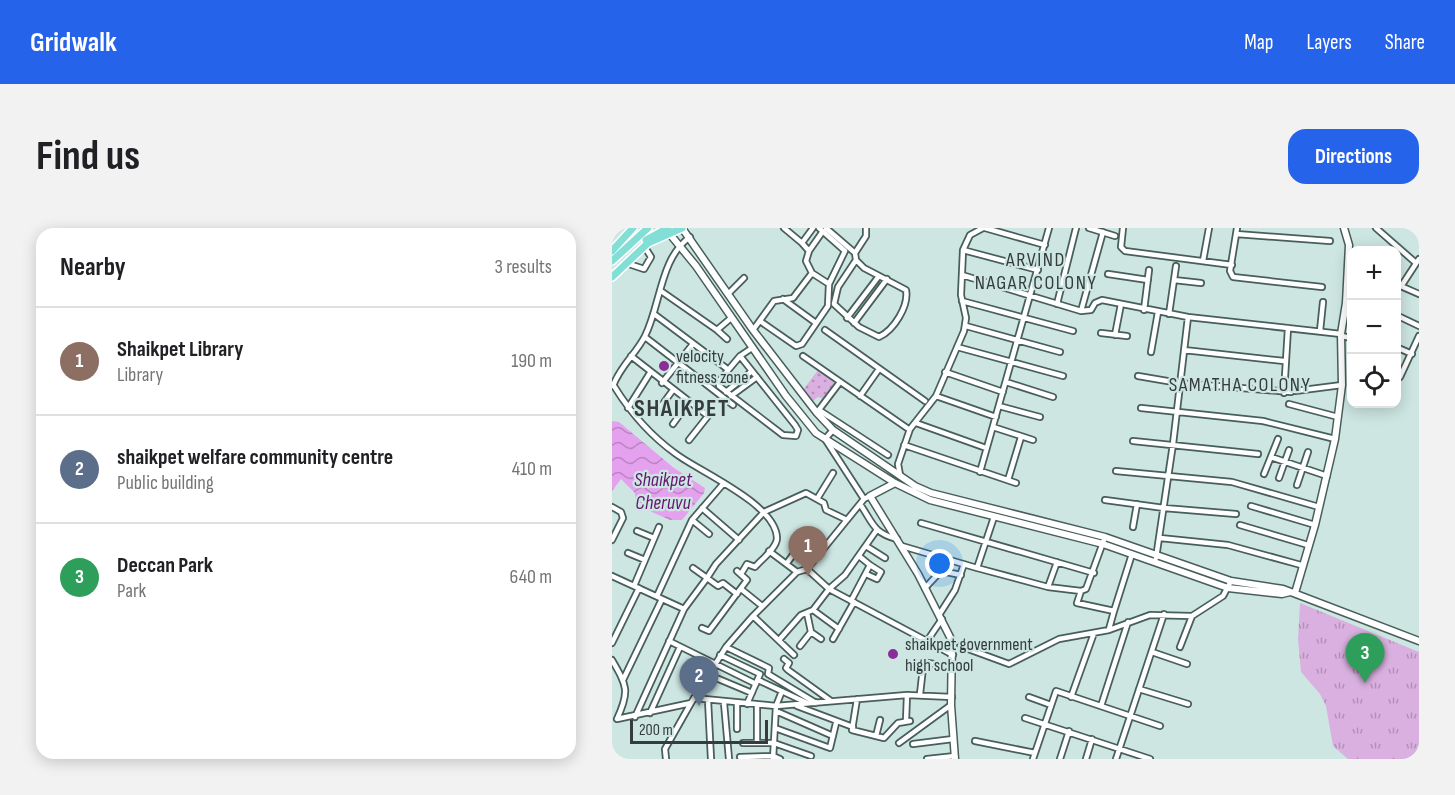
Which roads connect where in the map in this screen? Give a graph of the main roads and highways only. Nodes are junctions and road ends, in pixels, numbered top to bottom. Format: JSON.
{"nodes":[{"id":1,"x":648,"y":228,"type":"edge"},
{"id":2,"x":682,"y":228,"type":"edge"},
{"id":3,"x":631,"y":229,"type":"edge"},
{"id":4,"x":669,"y":230,"type":"edge"},
{"id":5,"x":612,"y":251,"type":"edge"},
{"id":6,"x":612,"y":261,"type":"edge"},
{"id":7,"x":612,"y":272,"type":"edge"},
{"id":8,"x":612,"y":277,"type":"edge"}],
"edges":[{"from":1,"to":6,"type":"main road"},
{"from":2,"to":4,"type":"main road"},
{"from":3,"to":5,"type":"main road"},
{"from":4,"to":7,"type":"main road"},
{"from":4,"to":8,"type":"main road"}]}
